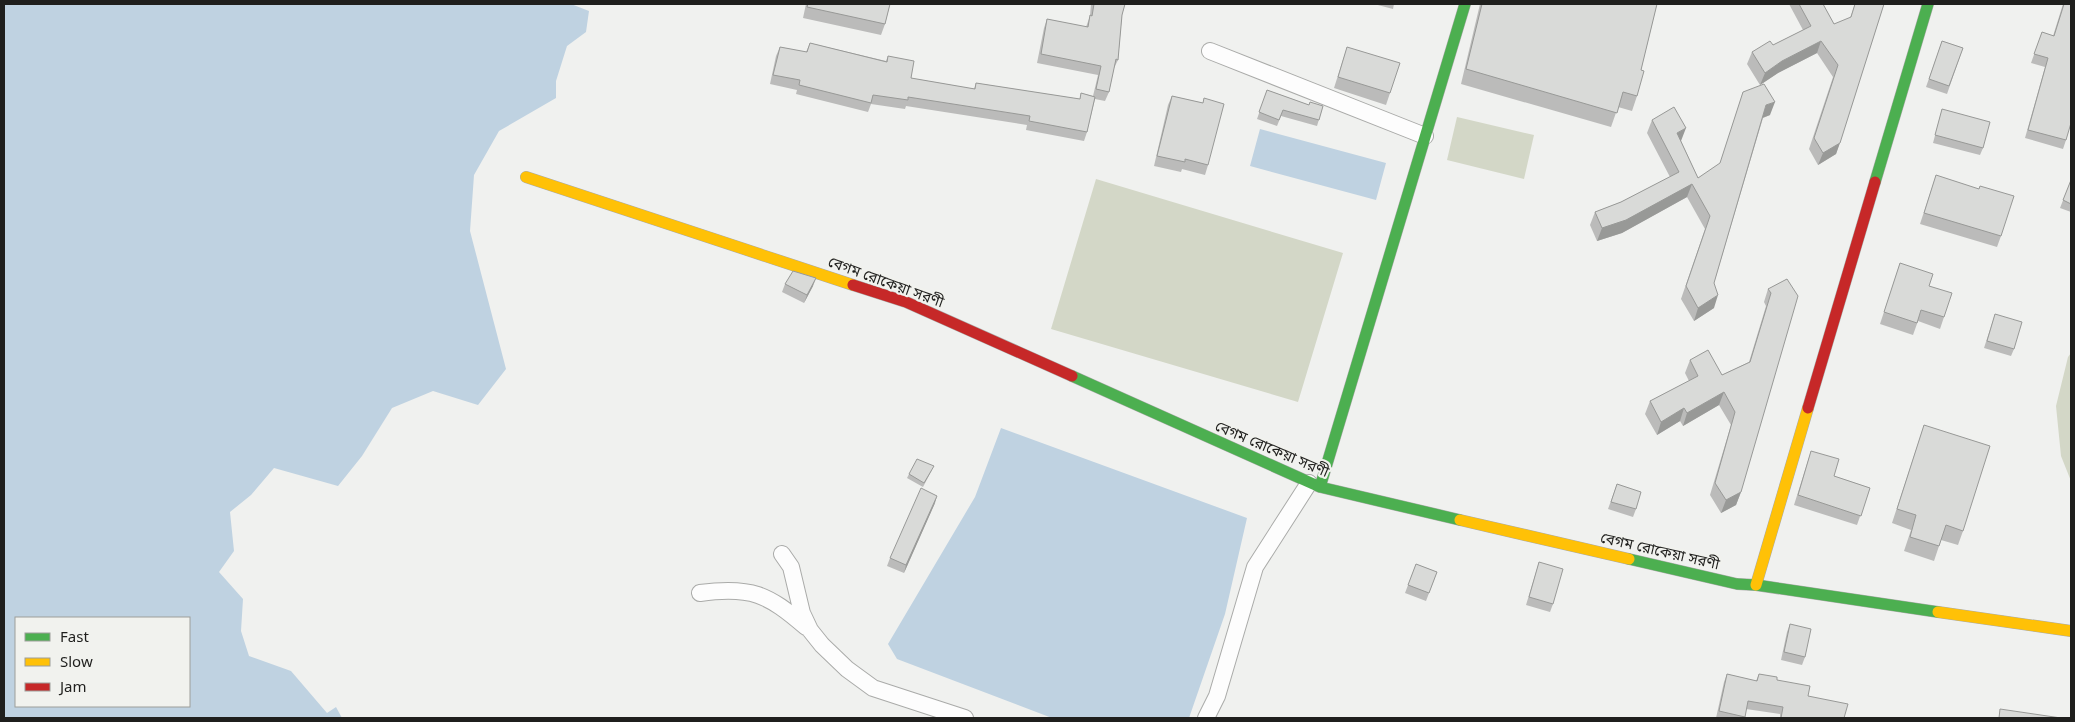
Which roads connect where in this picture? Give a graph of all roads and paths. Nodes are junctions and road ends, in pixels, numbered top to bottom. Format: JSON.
{"nodes":[{"id":1,"x":1465,"y":4,"type":"edge"},
{"id":2,"x":1928,"y":4,"type":"edge"},
{"id":3,"x":1210,"y":51,"type":"dead end"},
{"id":4,"x":1425,"y":136,"type":"junction"},
{"id":5,"x":526,"y":177,"type":"dead end"},
{"id":6,"x":1315,"y":485,"type":"junction"},
{"id":7,"x":782,"y":554,"type":"dead end"},
{"id":8,"x":1756,"y":585,"type":"junction"},
{"id":9,"x":700,"y":593,"type":"dead end"},
{"id":10,"x":810,"y":630,"type":"junction"},
{"id":11,"x":2071,"y":630,"type":"edge"},
{"id":12,"x":965,"y":718,"type":"edge"},
{"id":13,"x":1206,"y":718,"type":"edge"}],
"edges":[{"from":1,"to":4,"type":"street"},
{"from":2,"to":8,"type":"street"},
{"from":3,"to":4,"type":"street"},
{"from":4,"to":6,"type":"street"},
{"from":5,"to":6,"type":"street","name":"বেগম রোকেয়া সরণী"},
{"from":6,"to":8,"type":"street","name":"বেগম রোকেয়া সরণী"},
{"from":6,"to":13,"type":"street"},
{"from":7,"to":10,"type":"street"},
{"from":8,"to":11,"type":"street","name":"বেগম রোকেয়া সরণী"},
{"from":9,"to":10,"type":"street"},
{"from":10,"to":12,"type":"street"}]}
